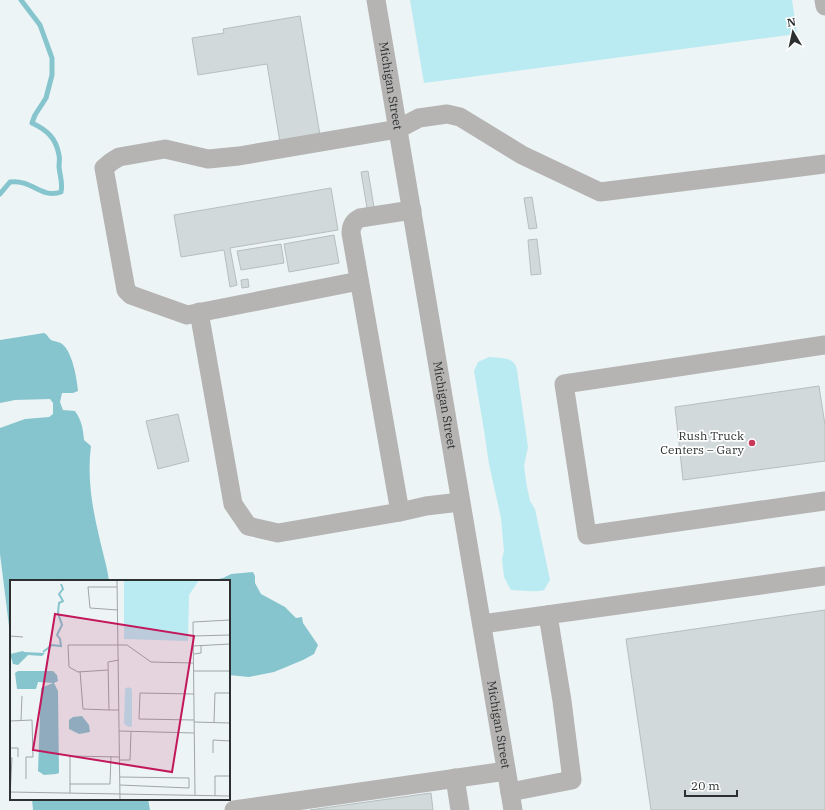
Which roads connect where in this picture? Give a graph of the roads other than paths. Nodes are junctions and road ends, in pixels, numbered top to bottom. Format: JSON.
{"nodes":[{"id":1,"x":376,"y":0,"type":"edge"},
{"id":2,"x":398,"y":129,"type":"junction"},
{"id":3,"x":825,"y":164,"type":"edge"},
{"id":4,"x":412,"y":210,"type":"junction"},
{"id":5,"x":359,"y":281,"type":"junction"},
{"id":6,"x":199,"y":312,"type":"junction"},
{"id":7,"x":825,"y":345,"type":"edge"},
{"id":8,"x":825,"y":501,"type":"edge"},
{"id":9,"x":460,"y":502,"type":"junction"},
{"id":10,"x":400,"y":512,"type":"junction"},
{"id":11,"x":825,"y":576,"type":"edge"},
{"id":12,"x":548,"y":615,"type":"junction"},
{"id":13,"x":482,"y":624,"type":"junction"},
{"id":14,"x":506,"y":771,"type":"junction"},
{"id":15,"x":455,"y":778,"type":"junction"},
{"id":16,"x":511,"y":801,"type":"edge"},
{"id":17,"x":234,"y":810,"type":"edge"},
{"id":18,"x":460,"y":810,"type":"edge"}],
"edges":[{"from":1,"to":2,"type":"street","name":"Michigan Street"},
{"from":2,"to":3,"type":"street"},
{"from":2,"to":4,"type":"street","name":"Michigan Street"},
{"from":2,"to":6,"type":"street"},
{"from":4,"to":5,"type":"street"},
{"from":4,"to":9,"type":"street","name":"Michigan Street"},
{"from":5,"to":6,"type":"street"},
{"from":5,"to":10,"type":"street"},
{"from":6,"to":10,"type":"street"},
{"from":7,"to":8,"type":"street"},
{"from":9,"to":10,"type":"street"},
{"from":9,"to":13,"type":"street","name":"Michigan Street"},
{"from":11,"to":12,"type":"street"},
{"from":12,"to":13,"type":"street"},
{"from":12,"to":16,"type":"street"},
{"from":13,"to":14,"type":"street","name":"Michigan Street"},
{"from":14,"to":15,"type":"street"},
{"from":14,"to":16,"type":"street","name":"Michigan Street"},
{"from":15,"to":17,"type":"street"},
{"from":15,"to":18,"type":"street"}]}
